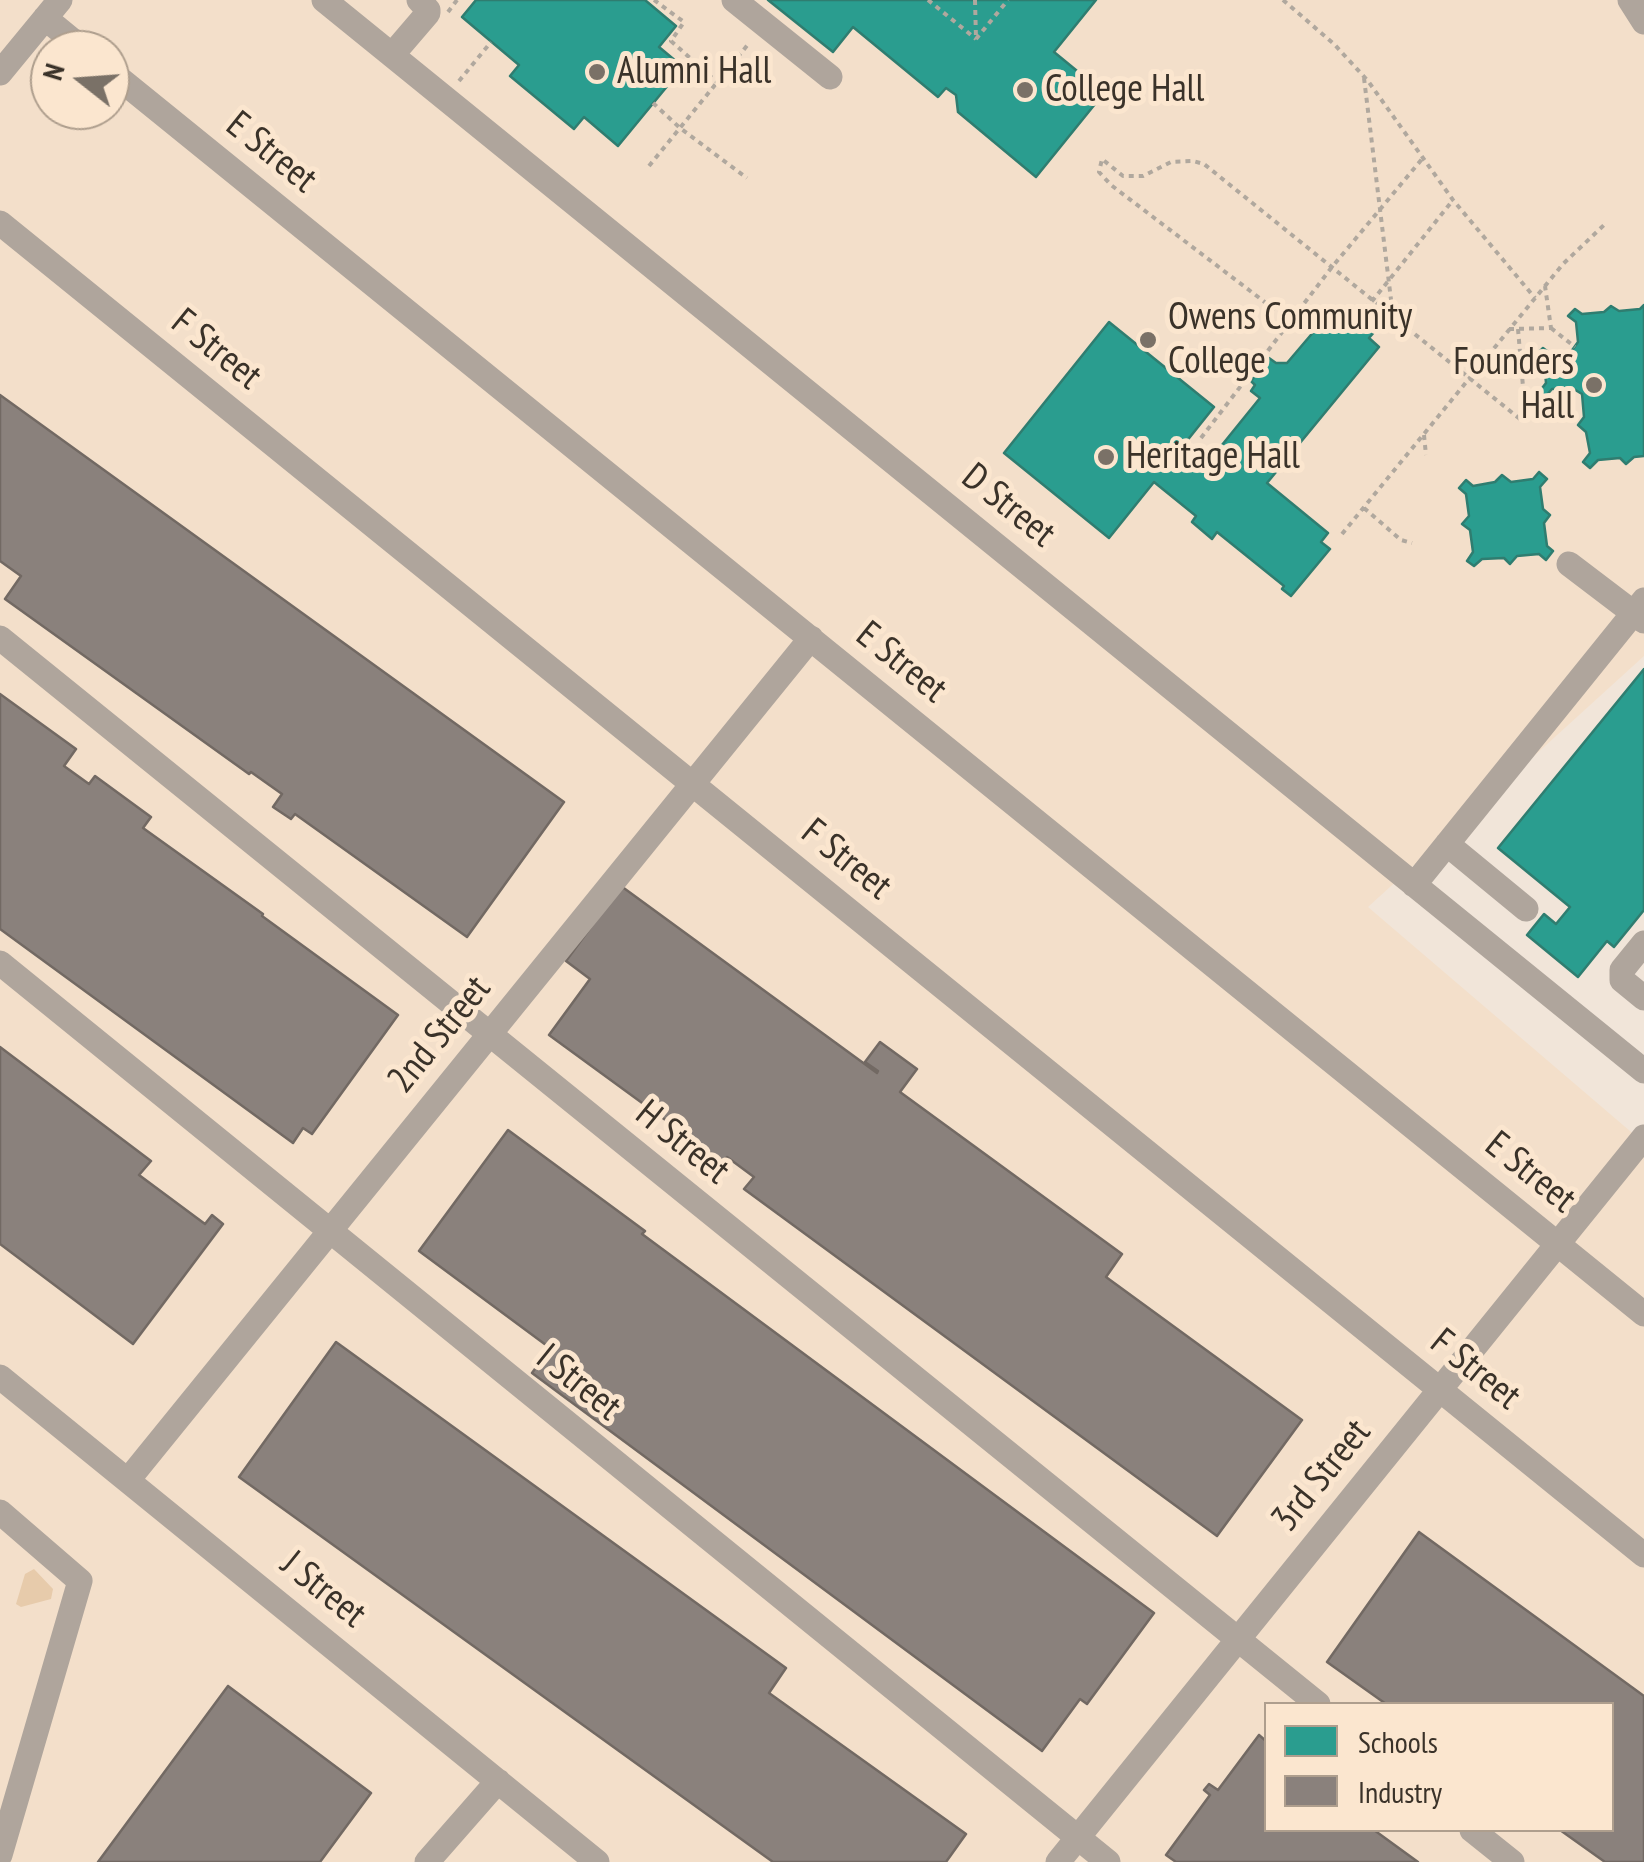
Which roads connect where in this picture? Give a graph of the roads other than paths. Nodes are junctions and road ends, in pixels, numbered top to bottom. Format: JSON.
{"nodes":[{"id":1,"x":324,"y":0,"type":"edge"},
{"id":2,"x":419,"y":0,"type":"edge"},
{"id":3,"x":734,"y":0,"type":"edge"},
{"id":4,"x":1630,"y":0,"type":"edge"},
{"id":5,"x":52,"y":9,"type":"edge"},
{"id":6,"x":1644,"y":22,"type":"edge"},
{"id":7,"x":68,"y":30,"type":"edge"},
{"id":8,"x":392,"y":55,"type":"junction"},
{"id":9,"x":0,"y":74,"type":"edge"},
{"id":10,"x":830,"y":77,"type":"dead end"},
{"id":11,"x":130,"y":87,"type":"edge"},
{"id":12,"x":0,"y":222,"type":"edge"},
{"id":13,"x":1569,"y":564,"type":"dead end"},
{"id":14,"x":1640,"y":611,"type":"edge"},
{"id":15,"x":0,"y":638,"type":"edge"},
{"id":16,"x":811,"y":638,"type":"junction"},
{"id":17,"x":692,"y":784,"type":"junction"},
{"id":18,"x":1447,"y":844,"type":"junction"},
{"id":19,"x":1414,"y":884,"type":"junction"},
{"id":20,"x":1526,"y":909,"type":"dead end"},
{"id":21,"x":1644,"y":943,"type":"edge"},
{"id":22,"x":0,"y":963,"type":"edge"},
{"id":23,"x":1644,"y":998,"type":"edge"},
{"id":24,"x":488,"y":1035,"type":"junction"},
{"id":25,"x":1644,"y":1071,"type":"edge"},
{"id":26,"x":1644,"y":1137,"type":"edge"},
{"id":27,"x":329,"y":1230,"type":"junction"},
{"id":28,"x":1558,"y":1244,"type":"junction"},
{"id":29,"x":1644,"y":1314,"type":"edge"},
{"id":30,"x":0,"y":1377,"type":"edge"},
{"id":31,"x":1440,"y":1390,"type":"junction"},
{"id":32,"x":128,"y":1480,"type":"junction"},
{"id":33,"x":0,"y":1512,"type":"edge"},
{"id":34,"x":1644,"y":1555,"type":"edge"},
{"id":35,"x":1238,"y":1640,"type":"junction"},
{"id":36,"x":1316,"y":1702,"type":"edge"},
{"id":37,"x":498,"y":1781,"type":"junction"},
{"id":38,"x":1474,"y":1832,"type":"edge"},
{"id":39,"x":1078,"y":1838,"type":"junction"},
{"id":40,"x":0,"y":1855,"type":"edge"},
{"id":41,"x":427,"y":1862,"type":"edge"},
{"id":42,"x":597,"y":1862,"type":"edge"},
{"id":43,"x":1058,"y":1862,"type":"edge"},
{"id":44,"x":1108,"y":1862,"type":"edge"},
{"id":45,"x":1512,"y":1862,"type":"edge"}],
"edges":[{"from":1,"to":8,"type":"street","name":"D Street"},
{"from":2,"to":8,"type":"street"},
{"from":3,"to":10,"type":"street"},
{"from":4,"to":6,"type":"street"},
{"from":5,"to":7,"type":"street"},
{"from":5,"to":9,"type":"street"},
{"from":8,"to":19,"type":"street","name":"D Street"},
{"from":11,"to":16,"type":"street","name":"E Street"},
{"from":12,"to":17,"type":"street","name":"F Street"},
{"from":13,"to":14,"type":"street"},
{"from":14,"to":18,"type":"street"},
{"from":15,"to":24,"type":"street","name":"H Street"},
{"from":16,"to":17,"type":"street","name":"2nd Street"},
{"from":16,"to":28,"type":"street","name":"E Street"},
{"from":17,"to":24,"type":"street","name":"2nd Street"},
{"from":17,"to":31,"type":"street","name":"F Street"},
{"from":18,"to":19,"type":"street"},
{"from":18,"to":20,"type":"street"},
{"from":19,"to":25,"type":"street","name":"D Street"},
{"from":21,"to":23,"type":"street"},
{"from":22,"to":27,"type":"street","name":"I Street"},
{"from":24,"to":27,"type":"street","name":"2nd Street"},
{"from":24,"to":35,"type":"street","name":"H Street"},
{"from":26,"to":28,"type":"street","name":"3rd Street"},
{"from":27,"to":32,"type":"street","name":"2nd Street"},
{"from":27,"to":39,"type":"street","name":"I Street"},
{"from":28,"to":29,"type":"street","name":"E Street"},
{"from":28,"to":31,"type":"street","name":"3rd Street"},
{"from":30,"to":32,"type":"street","name":"J Street"},
{"from":31,"to":34,"type":"street","name":"F Street"},
{"from":31,"to":35,"type":"street","name":"3rd Street"},
{"from":32,"to":37,"type":"street","name":"J Street"},
{"from":33,"to":40,"type":"street"},
{"from":35,"to":36,"type":"street","name":"H Street"},
{"from":35,"to":39,"type":"street","name":"3rd Street"},
{"from":37,"to":41,"type":"street"},
{"from":37,"to":42,"type":"street","name":"J Street"},
{"from":38,"to":45,"type":"street"},
{"from":39,"to":43,"type":"street","name":"3rd Street"},
{"from":39,"to":44,"type":"street","name":"I Street"}]}
